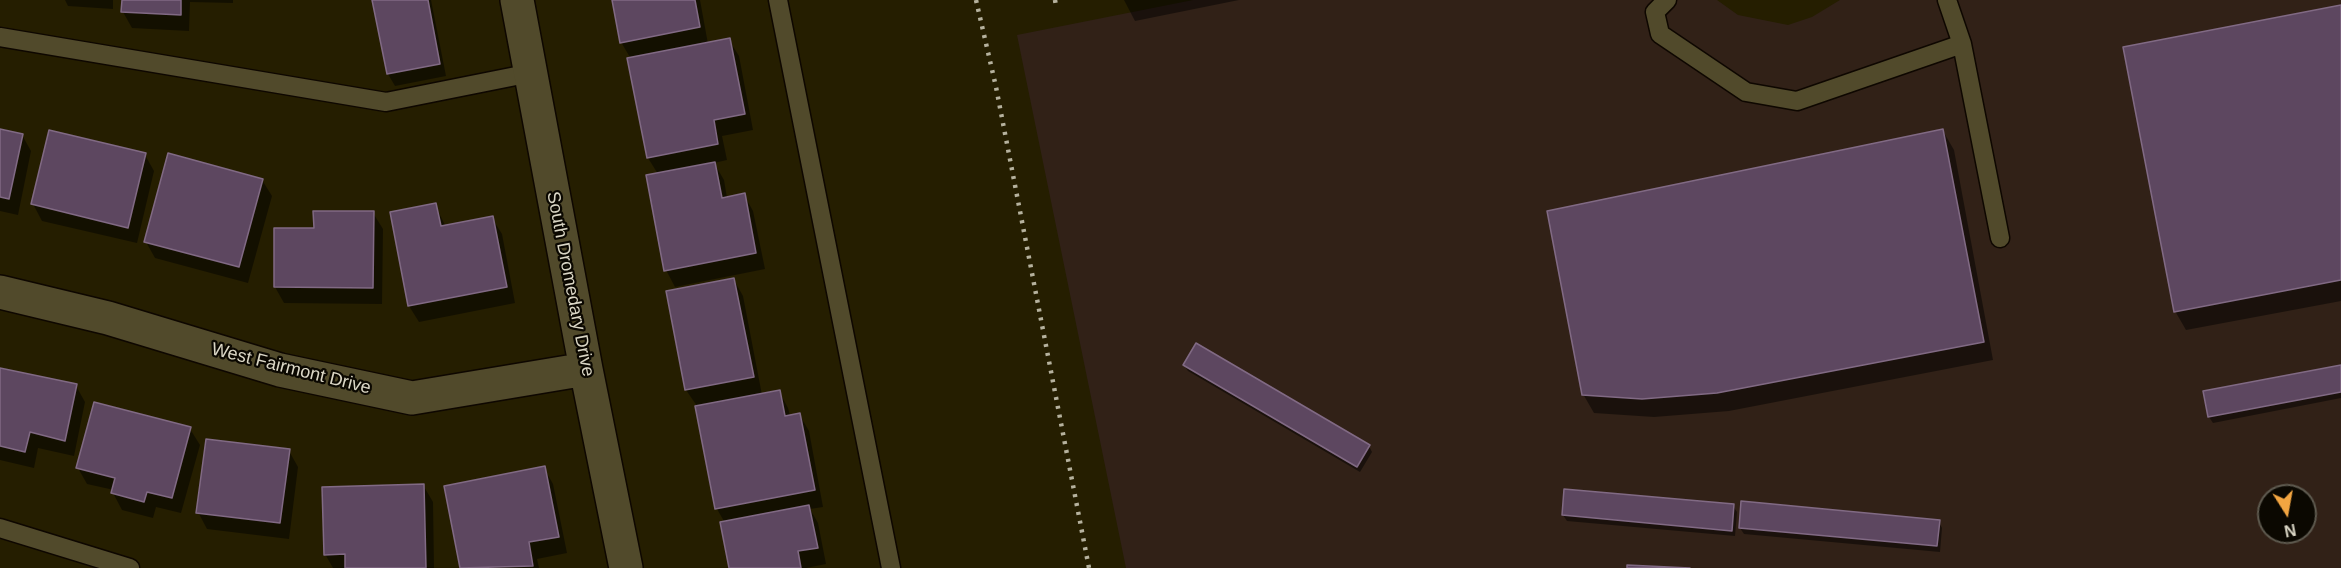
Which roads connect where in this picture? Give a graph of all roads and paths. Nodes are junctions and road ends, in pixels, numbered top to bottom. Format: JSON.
{"nodes":[{"id":1,"x":517,"y":0,"type":"edge"},
{"id":2,"x":778,"y":0,"type":"edge"},
{"id":3,"x":1667,"y":0,"type":"edge"},
{"id":4,"x":1947,"y":0,"type":"edge"},
{"id":5,"x":0,"y":37,"type":"edge"},
{"id":6,"x":1962,"y":44,"type":"junction"},
{"id":7,"x":531,"y":73,"type":"junction"},
{"id":8,"x":2000,"y":238,"type":"dead end"},
{"id":9,"x":0,"y":292,"type":"edge"},
{"id":10,"x":586,"y":369,"type":"junction"},
{"id":11,"x":0,"y":528,"type":"edge"},
{"id":12,"x":130,"y":568,"type":"edge"},
{"id":13,"x":626,"y":568,"type":"edge"},
{"id":14,"x":891,"y":568,"type":"edge"}],
"edges":[{"from":1,"to":7,"type":"street","name":"South Dromedary Drive"},
{"from":2,"to":14,"type":"lane"},
{"from":3,"to":6,"type":"lane"},
{"from":4,"to":6,"type":"lane"},
{"from":5,"to":7,"type":"lane"},
{"from":6,"to":8,"type":"lane"},
{"from":7,"to":10,"type":"street","name":"South Dromedary Drive"},
{"from":9,"to":10,"type":"street","name":"West Fairmont Drive"},
{"from":10,"to":13,"type":"street","name":"South Dromedary Drive"},
{"from":11,"to":12,"type":"lane"}]}
